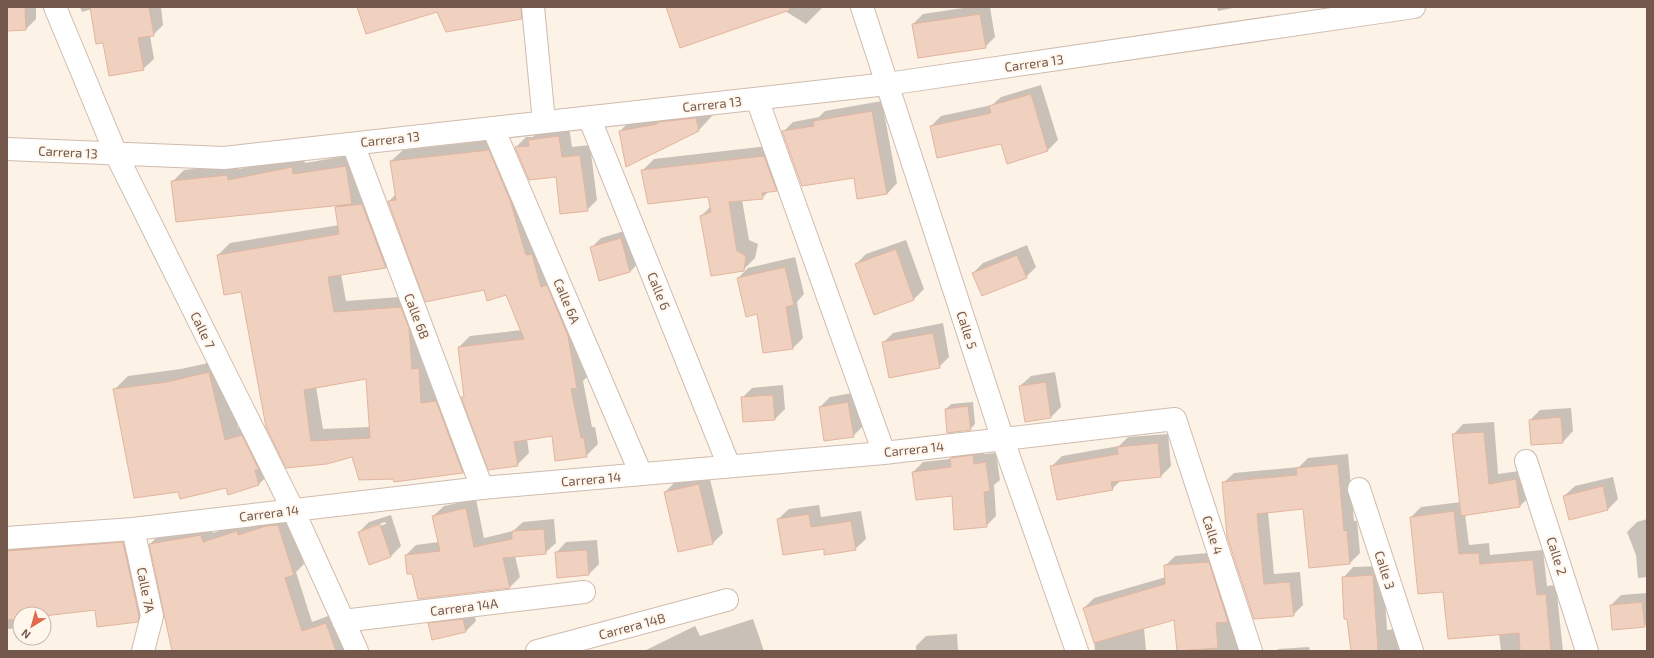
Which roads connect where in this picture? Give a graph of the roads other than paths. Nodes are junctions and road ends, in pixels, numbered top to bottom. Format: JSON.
{"nodes":[{"id":1,"x":55,"y":7,"type":"edge"},
{"id":2,"x":533,"y":7,"type":"edge"},
{"id":3,"x":862,"y":7,"type":"edge"},
{"id":4,"x":1414,"y":7,"type":"edge"},
{"id":5,"x":887,"y":84,"type":"junction"},
{"id":6,"x":757,"y":99,"type":"junction"},
{"id":7,"x":590,"y":117,"type":"junction"},
{"id":8,"x":544,"y":122,"type":"junction"},
{"id":9,"x":493,"y":128,"type":"junction"},
{"id":10,"x":353,"y":144,"type":"junction"},
{"id":11,"x":7,"y":149,"type":"edge"},
{"id":12,"x":116,"y":154,"type":"junction"},
{"id":13,"x":1175,"y":418,"type":"joint"},
{"id":14,"x":1003,"y":440,"type":"junction"},
{"id":15,"x":884,"y":453,"type":"junction"},
{"id":16,"x":1526,"y":461,"type":"dead end"},
{"id":17,"x":729,"y":466,"type":"junction"},
{"id":18,"x":641,"y":474,"type":"junction"},
{"id":19,"x":482,"y":488,"type":"junction"},
{"id":20,"x":1359,"y":489,"type":"dead end"},
{"id":21,"x":292,"y":510,"type":"junction"},
{"id":22,"x":133,"y":529,"type":"junction"},
{"id":23,"x":7,"y":538,"type":"edge"},
{"id":24,"x":584,"y":592,"type":"dead end"},
{"id":25,"x":726,"y":600,"type":"dead end"},
{"id":26,"x":343,"y":621,"type":"junction"},
{"id":27,"x":143,"y":651,"type":"edge"},
{"id":28,"x":357,"y":651,"type":"edge"},
{"id":29,"x":537,"y":651,"type":"edge"},
{"id":30,"x":1077,"y":651,"type":"edge"},
{"id":31,"x":1251,"y":651,"type":"edge"},
{"id":32,"x":1412,"y":651,"type":"edge"},
{"id":33,"x":1587,"y":651,"type":"edge"}],
"edges":[{"from":1,"to":12,"type":"street","name":"Calle 7"},
{"from":2,"to":8,"type":"street"},
{"from":3,"to":5,"type":"street","name":"Calle 5"},
{"from":4,"to":5,"type":"street","name":"Carrera 13"},
{"from":5,"to":6,"type":"street","name":"Carrera 13"},
{"from":5,"to":14,"type":"street","name":"Calle 5"},
{"from":6,"to":7,"type":"street","name":"Carrera 13"},
{"from":6,"to":15,"type":"street"},
{"from":7,"to":8,"type":"street","name":"Carrera 13"},
{"from":7,"to":17,"type":"street","name":"Calle 6"},
{"from":8,"to":9,"type":"street","name":"Carrera 13"},
{"from":9,"to":10,"type":"street","name":"Carrera 13"},
{"from":9,"to":18,"type":"street","name":"Calle 6A"},
{"from":10,"to":12,"type":"street","name":"Carrera 13"},
{"from":10,"to":19,"type":"street","name":"Calle 6B"},
{"from":11,"to":12,"type":"street","name":"Carrera 13"},
{"from":12,"to":21,"type":"street","name":"Calle 7"},
{"from":13,"to":14,"type":"street","name":"Carrera 14"},
{"from":13,"to":31,"type":"street","name":"Calle 4"},
{"from":14,"to":15,"type":"street","name":"Carrera 14"},
{"from":14,"to":30,"type":"street","name":"Calle 5"},
{"from":15,"to":17,"type":"street","name":"Carrera 14"},
{"from":16,"to":33,"type":"street","name":"Calle 2"},
{"from":17,"to":18,"type":"street","name":"Carrera 14"},
{"from":18,"to":19,"type":"street","name":"Carrera 14"},
{"from":19,"to":21,"type":"street","name":"Carrera 14"},
{"from":20,"to":32,"type":"street","name":"Calle 3"},
{"from":21,"to":22,"type":"street","name":"Carrera 14"},
{"from":21,"to":26,"type":"street","name":"Calle 7"},
{"from":22,"to":23,"type":"street","name":"Carrera 14"},
{"from":22,"to":27,"type":"street","name":"Calle 7A"},
{"from":24,"to":26,"type":"street","name":"Carrera 14A"},
{"from":25,"to":29,"type":"street","name":"Carrera 14B"},
{"from":26,"to":28,"type":"street","name":"Calle 7"}]}
